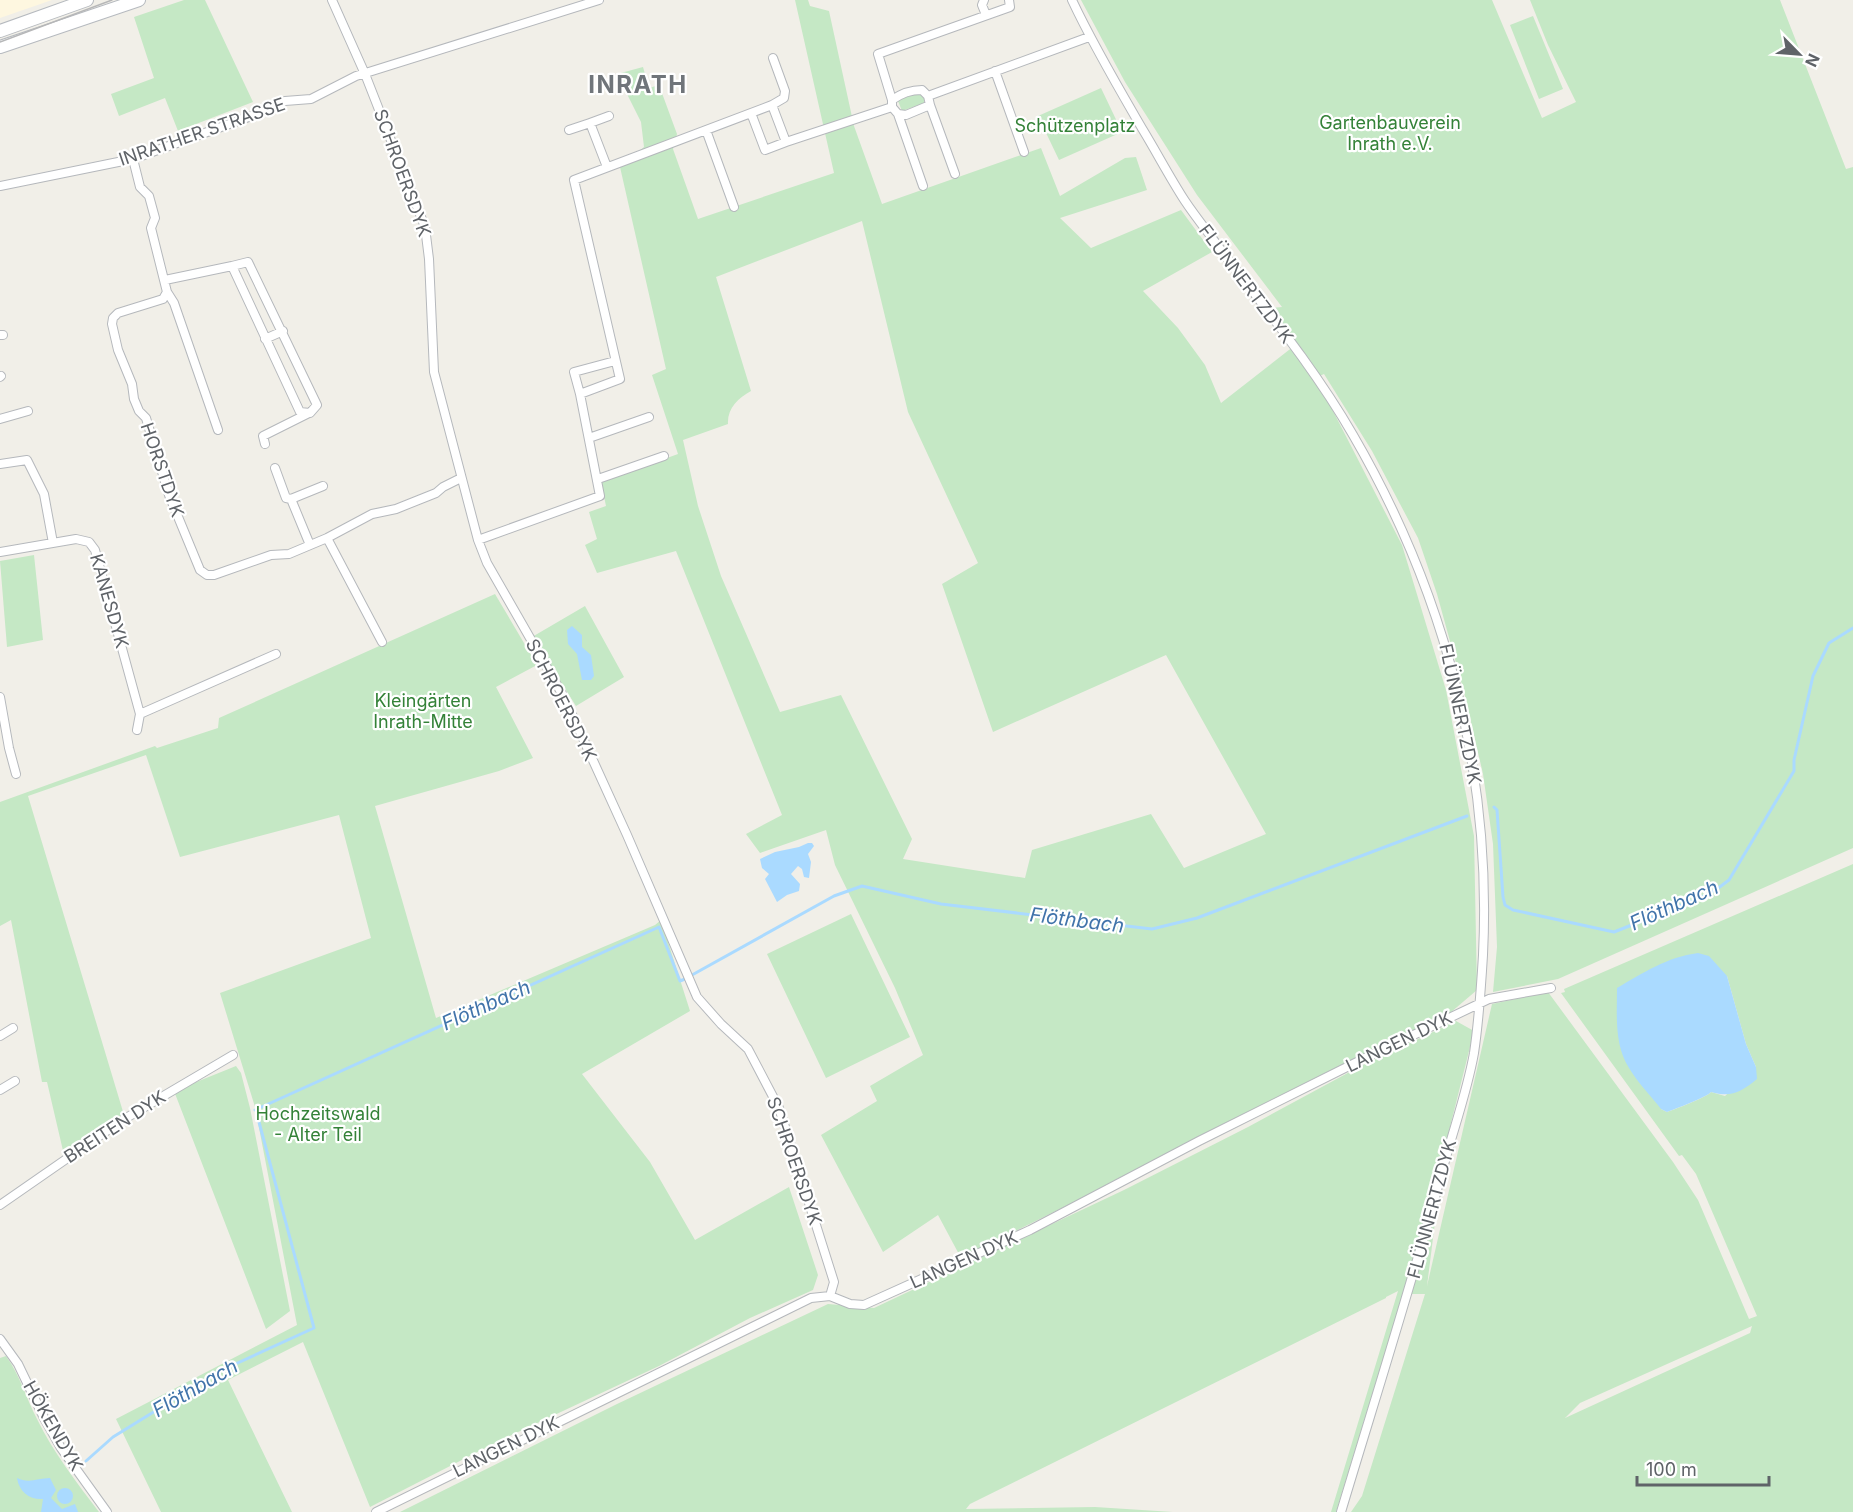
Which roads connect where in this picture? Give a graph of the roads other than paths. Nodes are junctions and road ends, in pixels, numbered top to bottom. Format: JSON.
{"nodes":[{"id":1,"x":87,"y":0,"type":"edge"},
{"id":2,"x":139,"y":0,"type":"edge"},
{"id":3,"x":599,"y":0,"type":"edge"},
{"id":4,"x":984,"y":0,"type":"edge"},
{"id":5,"x":1009,"y":0,"type":"edge"},
{"id":6,"x":1072,"y":0,"type":"edge"},
{"id":7,"x":577,"y":3,"type":"edge"},
{"id":8,"x":334,"y":4,"type":"edge"},
{"id":9,"x":986,"y":15,"type":"junction"},
{"id":10,"x":0,"y":31,"type":"edge"},
{"id":11,"x":1089,"y":37,"type":"junction"},
{"id":12,"x":0,"y":47,"type":"edge"},
{"id":13,"x":773,"y":58,"type":"dead end"},
{"id":14,"x":995,"y":71,"type":"junction"},
{"id":15,"x":365,"y":74,"type":"junction"},
{"id":16,"x":929,"y":100,"type":"junction"},
{"id":17,"x":772,"y":105,"type":"junction"},
{"id":18,"x":894,"y":107,"type":"junction"},
{"id":19,"x":751,"y":113,"type":"junction"},
{"id":20,"x":609,"y":116,"type":"dead end"},
{"id":21,"x":590,"y":123,"type":"junction"},
{"id":22,"x":569,"y":130,"type":"dead end"},
{"id":23,"x":706,"y":130,"type":"junction"},
{"id":24,"x":786,"y":142,"type":"junction"},
{"id":25,"x":1024,"y":152,"type":"dead end"},
{"id":26,"x":133,"y":159,"type":"junction"},
{"id":27,"x":607,"y":167,"type":"junction"},
{"id":28,"x":956,"y":174,"type":"dead end"},
{"id":29,"x":0,"y":186,"type":"edge"},
{"id":30,"x":923,"y":186,"type":"dead end"},
{"id":31,"x":734,"y":207,"type":"dead end"},
{"id":32,"x":232,"y":266,"type":"junction"},
{"id":33,"x":165,"y":280,"type":"junction"},
{"id":34,"x":167,"y":292,"type":"junction"},
{"id":35,"x":283,"y":331,"type":"junction"},
{"id":36,"x":265,"y":339,"type":"junction"},
{"id":37,"x":615,"y":361,"type":"junction"},
{"id":38,"x":580,"y":394,"type":"junction"},
{"id":39,"x":28,"y":411,"type":"dead end"},
{"id":40,"x":310,"y":413,"type":"junction"},
{"id":41,"x":649,"y":417,"type":"dead end"},
{"id":42,"x":0,"y":419,"type":"edge"},
{"id":43,"x":218,"y":430,"type":"dead end"},
{"id":44,"x":589,"y":438,"type":"junction"},
{"id":45,"x":265,"y":444,"type":"dead end"},
{"id":46,"x":664,"y":456,"type":"dead end"},
{"id":47,"x":0,"y":464,"type":"edge"},
{"id":48,"x":274,"y":468,"type":"dead end"},
{"id":49,"x":461,"y":478,"type":"junction"},
{"id":50,"x":598,"y":479,"type":"junction"},
{"id":51,"x":323,"y":486,"type":"dead end"},
{"id":52,"x":291,"y":499,"type":"junction"},
{"id":53,"x":327,"y":538,"type":"junction"},
{"id":54,"x":478,"y":540,"type":"junction"},
{"id":55,"x":53,"y":543,"type":"junction"},
{"id":56,"x":310,"y":545,"type":"junction"},
{"id":57,"x":0,"y":552,"type":"edge"},
{"id":58,"x":382,"y":642,"type":"dead end"},
{"id":59,"x":276,"y":654,"type":"dead end"},
{"id":60,"x":0,"y":697,"type":"edge"},
{"id":61,"x":140,"y":714,"type":"junction"},
{"id":62,"x":137,"y":730,"type":"dead end"},
{"id":63,"x":16,"y":774,"type":"dead end"},
{"id":64,"x":1551,"y":988,"type":"dead end"},
{"id":65,"x":1480,"y":1003,"type":"junction"},
{"id":66,"x":13,"y":1028,"type":"dead end"},
{"id":67,"x":0,"y":1036,"type":"edge"},
{"id":68,"x":233,"y":1055,"type":"dead end"},
{"id":69,"x":15,"y":1081,"type":"dead end"},
{"id":70,"x":0,"y":1090,"type":"edge"},
{"id":71,"x":0,"y":1204,"type":"edge"},
{"id":72,"x":830,"y":1296,"type":"junction"},
{"id":73,"x":0,"y":1339,"type":"edge"},
{"id":74,"x":107,"y":1512,"type":"edge"},
{"id":75,"x":376,"y":1512,"type":"edge"},
{"id":76,"x":1341,"y":1512,"type":"edge"}],
"edges":[{"from":1,"to":10,"type":"street"},
{"from":2,"to":12,"type":"street"},
{"from":3,"to":7,"type":"street","name":"INRATHER STRASSE"},
{"from":4,"to":9,"type":"street"},
{"from":5,"to":9,"type":"street"},
{"from":6,"to":11,"type":"street","name":"FLÜNNERTZDYK"},
{"from":7,"to":15,"type":"street","name":"INRATHER STRASSE"},
{"from":8,"to":15,"type":"street"},
{"from":9,"to":18,"type":"street"},
{"from":11,"to":14,"type":"street"},
{"from":11,"to":65,"type":"street","name":"FLÜNNERTZDYK"},
{"from":13,"to":17,"type":"street"},
{"from":14,"to":16,"type":"street"},
{"from":14,"to":25,"type":"street"},
{"from":15,"to":26,"type":"street","name":"INRATHER STRASSE"},
{"from":15,"to":49,"type":"street","name":"SCHROERSDYK"},
{"from":16,"to":18,"type":"street"},
{"from":16,"to":18,"type":"street"},
{"from":16,"to":28,"type":"street"},
{"from":17,"to":19,"type":"street"},
{"from":17,"to":24,"type":"street"},
{"from":18,"to":24,"type":"street"},
{"from":18,"to":30,"type":"street"},
{"from":19,"to":23,"type":"street"},
{"from":19,"to":24,"type":"street"},
{"from":20,"to":21,"type":"street"},
{"from":21,"to":22,"type":"street"},
{"from":21,"to":27,"type":"street"},
{"from":23,"to":27,"type":"street"},
{"from":23,"to":31,"type":"street"},
{"from":26,"to":29,"type":"street","name":"INRATHER STRASSE"},
{"from":26,"to":33,"type":"street"},
{"from":27,"to":37,"type":"street"},
{"from":32,"to":33,"type":"street"},
{"from":32,"to":35,"type":"street"},
{"from":32,"to":36,"type":"street"},
{"from":33,"to":34,"type":"street"},
{"from":34,"to":43,"type":"street"},
{"from":34,"to":56,"type":"street","name":"HORSTDYK"},
{"from":35,"to":36,"type":"street"},
{"from":35,"to":40,"type":"street"},
{"from":36,"to":40,"type":"street"},
{"from":37,"to":38,"type":"street"},
{"from":37,"to":38,"type":"street"},
{"from":38,"to":44,"type":"street"},
{"from":39,"to":42,"type":"street"},
{"from":40,"to":45,"type":"street"},
{"from":41,"to":44,"type":"street"},
{"from":44,"to":50,"type":"street"},
{"from":46,"to":50,"type":"street"},
{"from":47,"to":55,"type":"street"},
{"from":48,"to":52,"type":"street"},
{"from":49,"to":53,"type":"street","name":"HORSTDYK"},
{"from":49,"to":54,"type":"street","name":"SCHROERSDYK"},
{"from":50,"to":54,"type":"street"},
{"from":51,"to":52,"type":"street"},
{"from":52,"to":56,"type":"street"},
{"from":53,"to":56,"type":"street","name":"HORSTDYK"},
{"from":53,"to":58,"type":"street"},
{"from":54,"to":72,"type":"street","name":"SCHROERSDYK"},
{"from":55,"to":57,"type":"street","name":"KANESDYK"},
{"from":55,"to":61,"type":"street","name":"KANESDYK"},
{"from":59,"to":61,"type":"street"},
{"from":60,"to":63,"type":"street"},
{"from":61,"to":62,"type":"street","name":"KANESDYK"},
{"from":64,"to":65,"type":"street","name":"LANGEN DYK"},
{"from":65,"to":72,"type":"street","name":"LANGEN DYK"},
{"from":65,"to":76,"type":"street","name":"FLÜNNERTZDYK"},
{"from":66,"to":67,"type":"street"},
{"from":68,"to":71,"type":"street","name":"BREITEN DYK"},
{"from":69,"to":70,"type":"street"},
{"from":72,"to":75,"type":"street","name":"LANGEN DYK"},
{"from":73,"to":74,"type":"street","name":"HÖKENDYK"}]}
